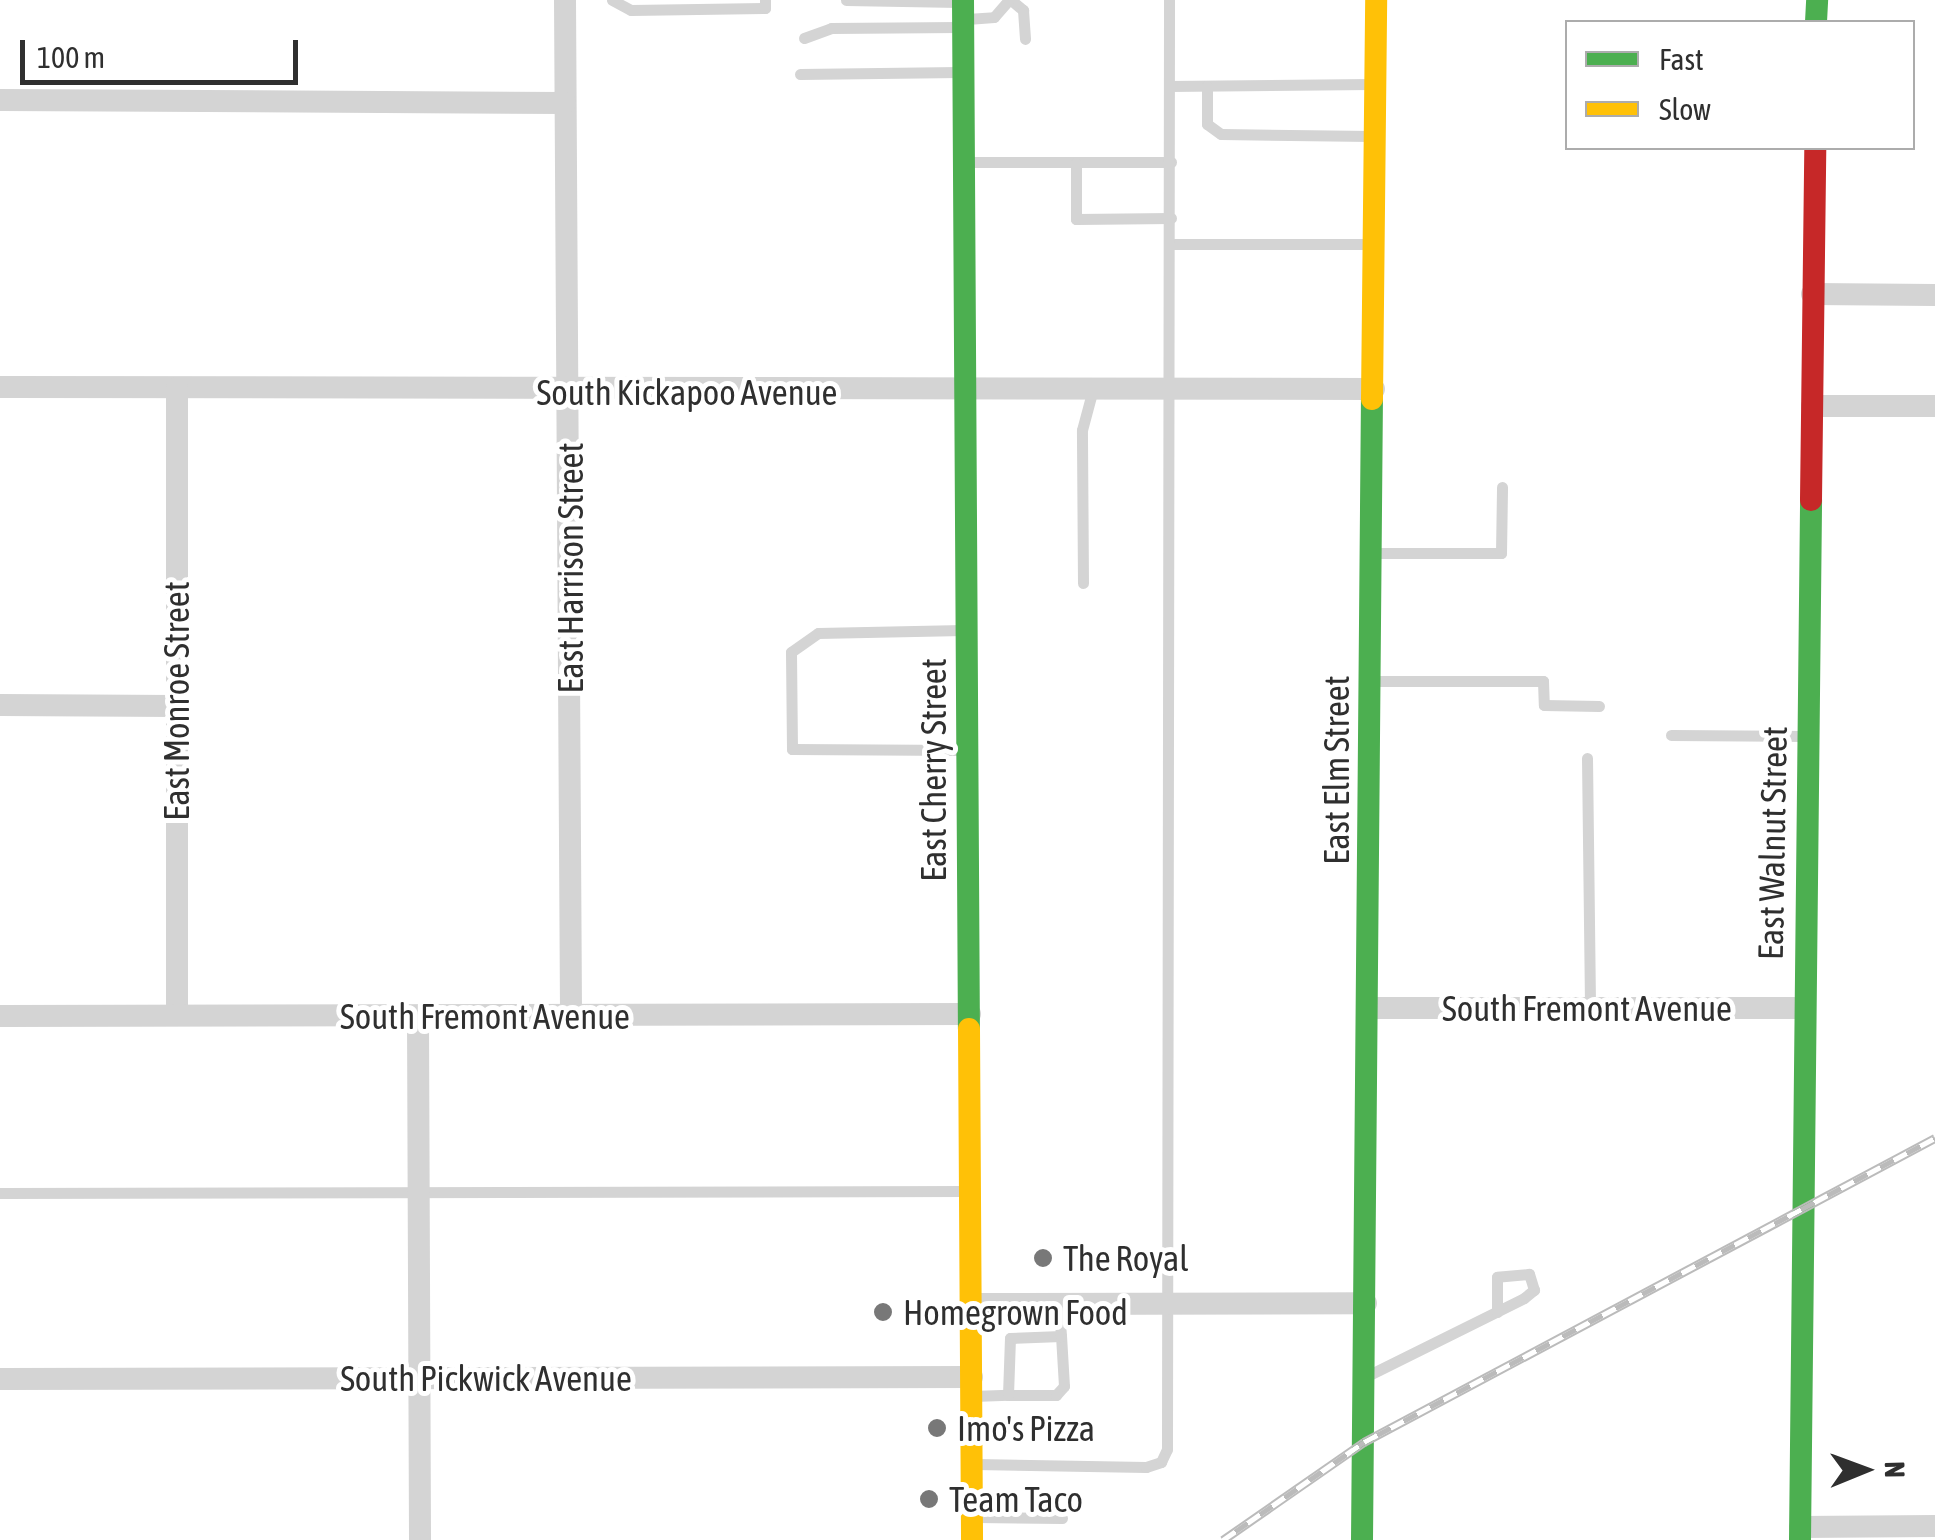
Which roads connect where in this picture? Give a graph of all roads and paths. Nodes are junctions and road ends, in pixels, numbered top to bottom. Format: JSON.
{"nodes":[{"id":1,"x":565,"y":0,"type":"edge"},
{"id":2,"x":612,"y":0,"type":"edge"},
{"id":3,"x":765,"y":0,"type":"edge"},
{"id":4,"x":846,"y":0,"type":"edge"},
{"id":5,"x":1010,"y":0,"type":"edge"},
{"id":6,"x":1169,"y":0,"type":"edge"},
{"id":7,"x":1376,"y":0,"type":"edge"},
{"id":8,"x":963,"y":12,"type":"edge"},
{"id":9,"x":804,"y":38,"type":"dead end"},
{"id":10,"x":1026,"y":39,"type":"dead end"},
{"id":11,"x":964,"y":72,"type":"junction"},
{"id":12,"x":800,"y":74,"type":"dead end"},
{"id":13,"x":1376,"y":84,"type":"junction"},
{"id":14,"x":1169,"y":86,"type":"junction"},
{"id":15,"x":1207,"y":86,"type":"junction"},
{"id":16,"x":0,"y":100,"type":"edge"},
{"id":17,"x":566,"y":102,"type":"junction"},
{"id":18,"x":1375,"y":136,"type":"junction"},
{"id":19,"x":1814,"y":150,"type":"edge"},
{"id":20,"x":965,"y":162,"type":"junction"},
{"id":21,"x":1170,"y":162,"type":"junction"},
{"id":22,"x":1076,"y":163,"type":"junction"},
{"id":23,"x":1171,"y":218,"type":"junction"},
{"id":24,"x":1171,"y":244,"type":"junction"},
{"id":25,"x":1375,"y":244,"type":"junction"},
{"id":26,"x":1812,"y":294,"type":"junction"},
{"id":27,"x":1935,"y":295,"type":"edge"},
{"id":28,"x":0,"y":387,"type":"edge"},
{"id":29,"x":177,"y":388,"type":"junction"},
{"id":30,"x":1094,"y":389,"type":"junction"},
{"id":31,"x":1169,"y":389,"type":"junction"},
{"id":32,"x":1374,"y":390,"type":"junction"},
{"id":33,"x":966,"y":391,"type":"junction"},
{"id":34,"x":570,"y":392,"type":"junction"},
{"id":35,"x":1812,"y":406,"type":"junction"},
{"id":36,"x":1935,"y":406,"type":"edge"},
{"id":37,"x":1502,"y":487,"type":"dead end"},
{"id":38,"x":1372,"y":553,"type":"junction"},
{"id":39,"x":1083,"y":583,"type":"dead end"},
{"id":40,"x":968,"y":630,"type":"junction"},
{"id":41,"x":1372,"y":681,"type":"junction"},
{"id":42,"x":0,"y":705,"type":"edge"},
{"id":43,"x":175,"y":706,"type":"junction"},
{"id":44,"x":1599,"y":706,"type":"dead end"},
{"id":45,"x":1670,"y":735,"type":"dead end"},
{"id":46,"x":1808,"y":736,"type":"junction"},
{"id":47,"x":968,"y":750,"type":"junction"},
{"id":48,"x":1587,"y":758,"type":"dead end"},
{"id":49,"x":1369,"y":1008,"type":"junction"},
{"id":50,"x":1590,"y":1008,"type":"junction"},
{"id":51,"x":1806,"y":1008,"type":"junction"},
{"id":52,"x":177,"y":1014,"type":"junction"},
{"id":53,"x":970,"y":1014,"type":"junction"},
{"id":54,"x":0,"y":1016,"type":"edge"},
{"id":55,"x":571,"y":1016,"type":"junction"},
{"id":56,"x":418,"y":1018,"type":"junction"},
{"id":57,"x":971,"y":1191,"type":"junction"},
{"id":58,"x":419,"y":1192,"type":"junction"},
{"id":59,"x":0,"y":1193,"type":"edge"},
{"id":60,"x":1366,"y":1302,"type":"junction"},
{"id":61,"x":1168,"y":1303,"type":"junction"},
{"id":62,"x":972,"y":1304,"type":"junction"},
{"id":63,"x":1059,"y":1304,"type":"junction"},
{"id":64,"x":1497,"y":1312,"type":"dead end"},
{"id":65,"x":1061,"y":1336,"type":"junction"},
{"id":66,"x":1365,"y":1377,"type":"junction"},
{"id":67,"x":420,"y":1378,"type":"junction"},
{"id":68,"x":0,"y":1379,"type":"edge"},
{"id":69,"x":972,"y":1386,"type":"junction"},
{"id":70,"x":1008,"y":1395,"type":"junction"},
{"id":71,"x":972,"y":1464,"type":"junction"},
{"id":72,"x":1062,"y":1518,"type":"dead end"},
{"id":73,"x":1935,"y":1526,"type":"edge"},
{"id":74,"x":972,"y":1528,"type":"edge"},
{"id":75,"x":1800,"y":1534,"type":"edge"},
{"id":76,"x":420,"y":1540,"type":"edge"},
{"id":77,"x":1362,"y":1540,"type":"edge"}],
"edges":[{"from":1,"to":17,"type":"street","name":"East Harrison Street"},
{"from":2,"to":3,"type":"lane"},
{"from":4,"to":8,"type":"lane"},
{"from":5,"to":8,"type":"lane"},
{"from":5,"to":10,"type":"lane"},
{"from":6,"to":14,"type":"lane"},
{"from":7,"to":13,"type":"street","name":"East Elm Street"},
{"from":8,"to":9,"type":"lane"},
{"from":8,"to":11,"type":"street","name":"East Cherry Street"},
{"from":11,"to":12,"type":"lane"},
{"from":11,"to":20,"type":"street","name":"East Cherry Street"},
{"from":13,"to":15,"type":"lane"},
{"from":13,"to":18,"type":"street","name":"East Elm Street"},
{"from":14,"to":15,"type":"lane"},
{"from":14,"to":21,"type":"lane"},
{"from":15,"to":18,"type":"lane"},
{"from":16,"to":17,"type":"street"},
{"from":17,"to":34,"type":"street","name":"East Harrison Street"},
{"from":18,"to":25,"type":"street","name":"East Elm Street"},
{"from":19,"to":26,"type":"street","name":"East Walnut Street"},
{"from":20,"to":22,"type":"lane"},
{"from":20,"to":33,"type":"street","name":"East Cherry Street"},
{"from":21,"to":22,"type":"lane"},
{"from":21,"to":23,"type":"lane"},
{"from":22,"to":23,"type":"lane"},
{"from":23,"to":24,"type":"lane"},
{"from":24,"to":25,"type":"lane"},
{"from":24,"to":31,"type":"lane"},
{"from":25,"to":32,"type":"street","name":"East Elm Street"},
{"from":26,"to":27,"type":"street"},
{"from":26,"to":35,"type":"street","name":"East Walnut Street"},
{"from":28,"to":29,"type":"street","name":"South Kickapoo Avenue"},
{"from":29,"to":34,"type":"street","name":"South Kickapoo Avenue"},
{"from":29,"to":43,"type":"street","name":"East Monroe Street"},
{"from":30,"to":31,"type":"street","name":"South Kickapoo Avenue"},
{"from":30,"to":33,"type":"street","name":"South Kickapoo Avenue"},
{"from":30,"to":39,"type":"lane"},
{"from":31,"to":32,"type":"street","name":"South Kickapoo Avenue"},
{"from":31,"to":61,"type":"lane"},
{"from":32,"to":38,"type":"street","name":"East Elm Street"},
{"from":33,"to":34,"type":"street","name":"South Kickapoo Avenue"},
{"from":33,"to":40,"type":"street","name":"East Cherry Street"},
{"from":34,"to":55,"type":"street","name":"East Harrison Street"},
{"from":35,"to":36,"type":"street"},
{"from":35,"to":46,"type":"street","name":"East Walnut Street"},
{"from":37,"to":38,"type":"lane"},
{"from":38,"to":41,"type":"street","name":"East Elm Street"},
{"from":40,"to":47,"type":"street","name":"East Cherry Street"},
{"from":40,"to":47,"type":"lane"},
{"from":41,"to":44,"type":"lane"},
{"from":41,"to":49,"type":"street","name":"East Elm Street"},
{"from":42,"to":43,"type":"street"},
{"from":43,"to":52,"type":"street","name":"East Monroe Street"},
{"from":45,"to":46,"type":"lane"},
{"from":46,"to":51,"type":"street","name":"East Walnut Street"},
{"from":47,"to":53,"type":"street","name":"East Cherry Street"},
{"from":48,"to":50,"type":"lane"},
{"from":49,"to":50,"type":"street","name":"South Fremont Avenue"},
{"from":49,"to":60,"type":"street","name":"East Elm Street"},
{"from":50,"to":51,"type":"street","name":"South Fremont Avenue"},
{"from":51,"to":75,"type":"street","name":"East Walnut Street"},
{"from":52,"to":54,"type":"street","name":"South Fremont Avenue"},
{"from":52,"to":56,"type":"street","name":"South Fremont Avenue"},
{"from":53,"to":55,"type":"street","name":"South Fremont Avenue"},
{"from":53,"to":57,"type":"street","name":"East Cherry Street"},
{"from":55,"to":56,"type":"street","name":"South Fremont Avenue"},
{"from":56,"to":58,"type":"street"},
{"from":57,"to":58,"type":"lane"},
{"from":57,"to":62,"type":"street","name":"East Cherry Street"},
{"from":58,"to":59,"type":"lane"},
{"from":58,"to":67,"type":"street"},
{"from":60,"to":61,"type":"street"},
{"from":60,"to":66,"type":"street","name":"East Elm Street"},
{"from":61,"to":63,"type":"street"},
{"from":61,"to":71,"type":"lane"},
{"from":62,"to":63,"type":"street"},
{"from":62,"to":69,"type":"street","name":"East Cherry Street"},
{"from":63,"to":65,"type":"lane"},
{"from":64,"to":66,"type":"lane"},
{"from":65,"to":70,"type":"lane"},
{"from":65,"to":70,"type":"lane"},
{"from":66,"to":77,"type":"street","name":"East Elm Street"},
{"from":67,"to":68,"type":"street","name":"South Pickwick Avenue"},
{"from":67,"to":69,"type":"street","name":"South Pickwick Avenue"},
{"from":67,"to":76,"type":"street"},
{"from":69,"to":70,"type":"lane"},
{"from":69,"to":71,"type":"street","name":"East Cherry Street"},
{"from":71,"to":74,"type":"street","name":"East Cherry Street"},
{"from":72,"to":74,"type":"lane"},
{"from":73,"to":75,"type":"street"}]}
